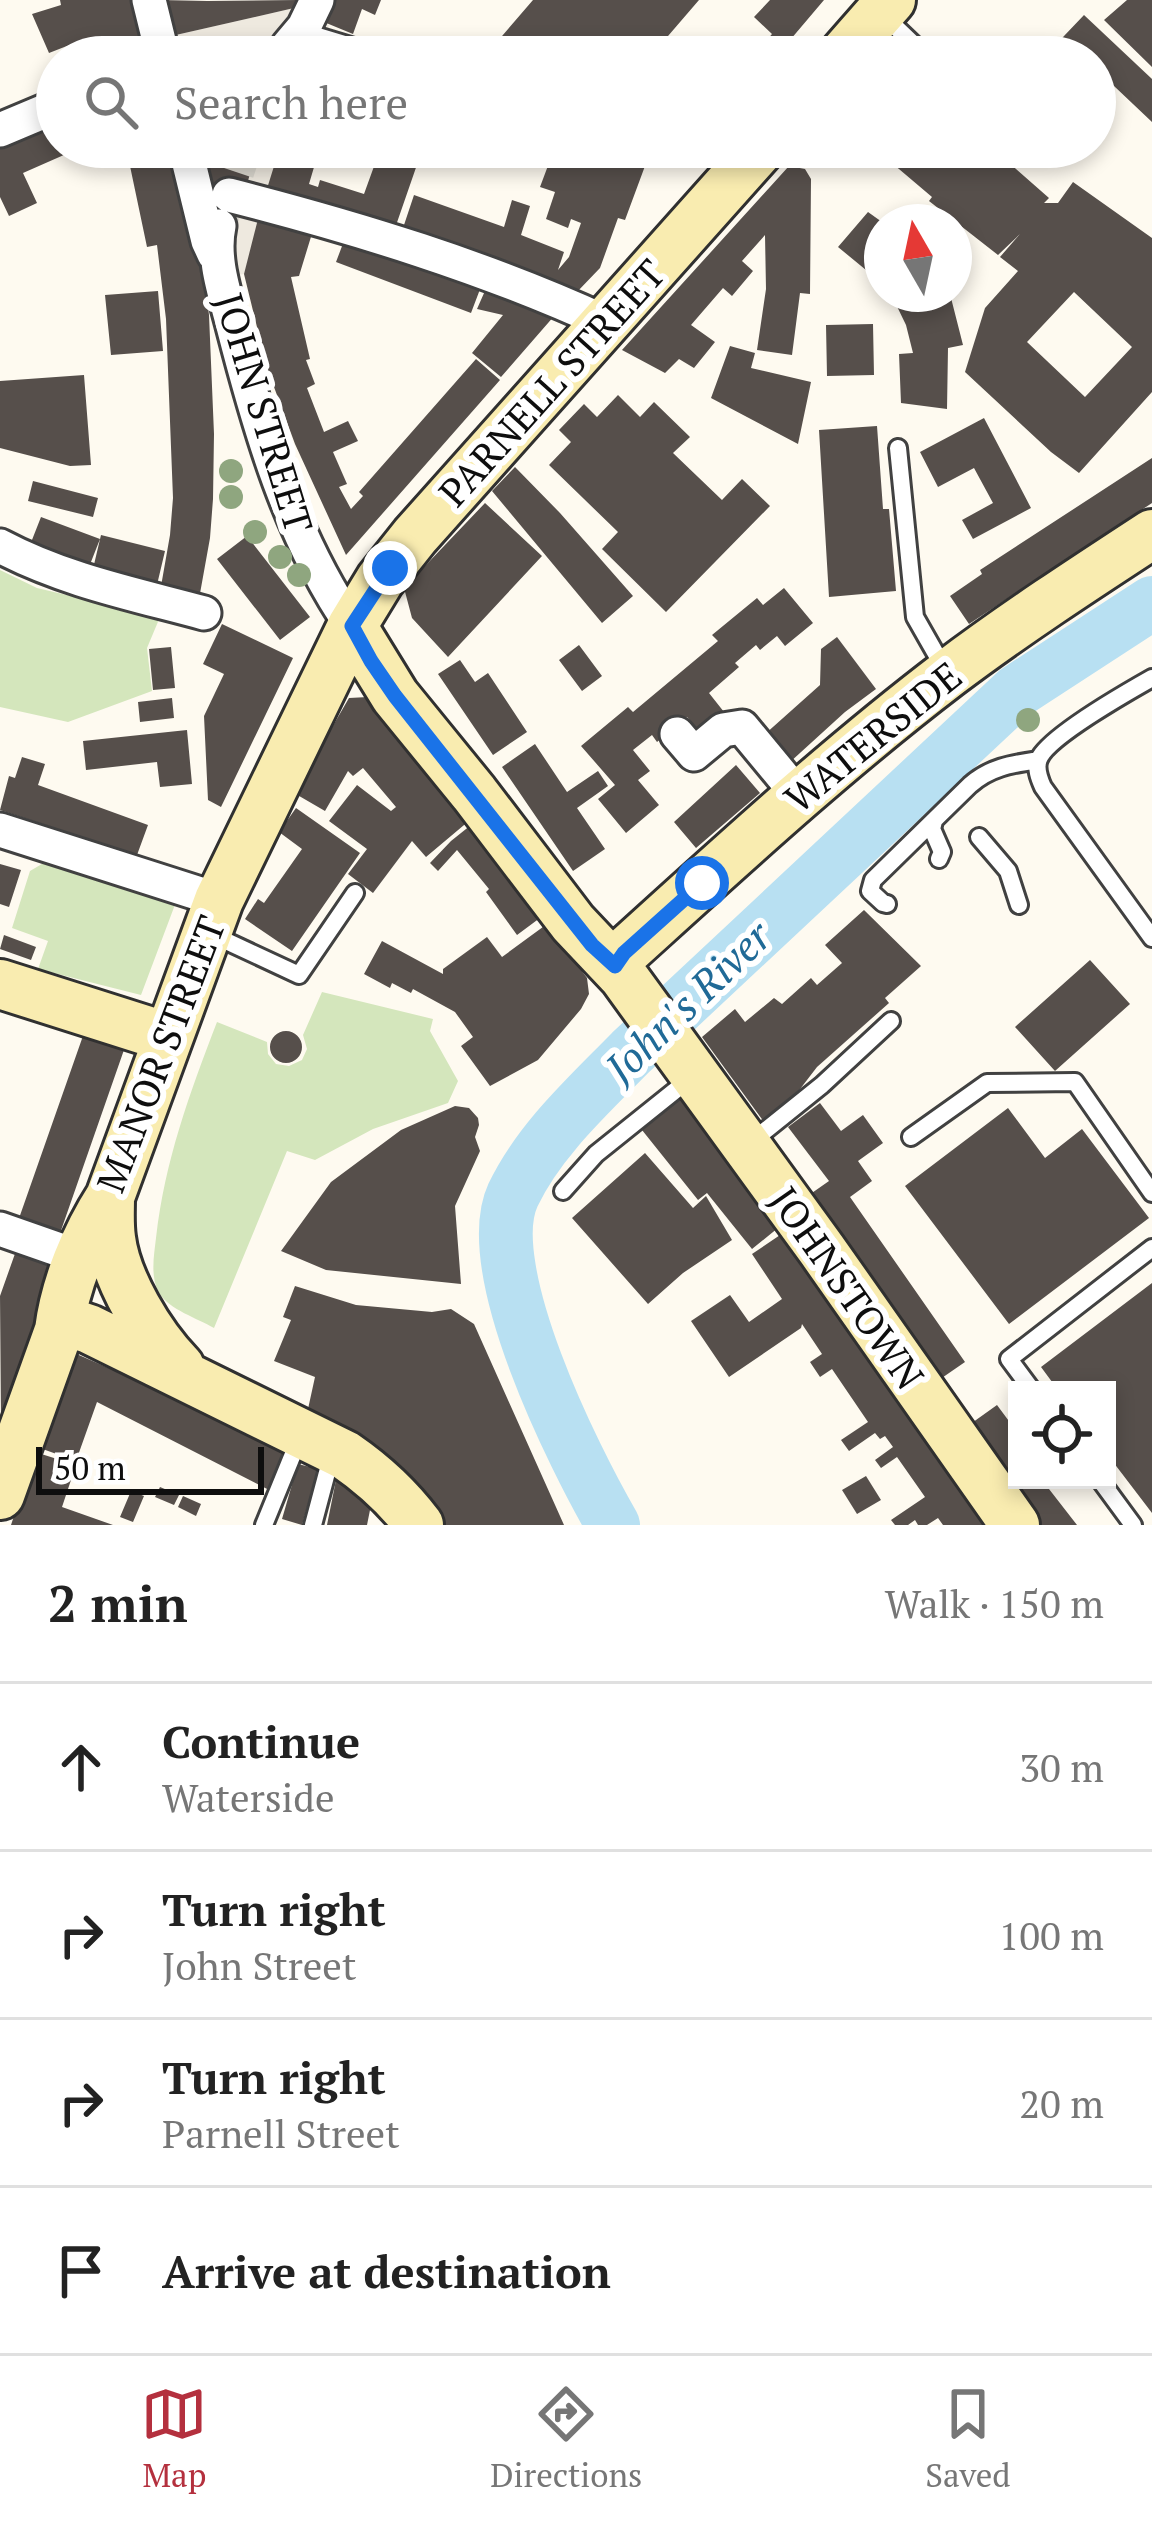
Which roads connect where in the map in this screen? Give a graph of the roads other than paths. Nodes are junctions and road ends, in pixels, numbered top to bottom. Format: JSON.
{"nodes":[{"id":1,"x":149,"y":0,"type":"edge"},
{"id":2,"x":317,"y":0,"type":"edge"},
{"id":3,"x":886,"y":6,"type":"edge"},
{"id":4,"x":158,"y":36,"type":"edge"},
{"id":5,"x":297,"y":36,"type":"edge"},
{"id":6,"x":860,"y":36,"type":"edge"},
{"id":7,"x":910,"y":36,"type":"edge"},
{"id":8,"x":36,"y":115,"type":"edge"},
{"id":9,"x":0,"y":130,"type":"edge"},
{"id":10,"x":190,"y":168,"type":"edge"},
{"id":11,"x":743,"y":168,"type":"edge"},
{"id":12,"x":218,"y":261,"type":"junction"},
{"id":13,"x":605,"y":322,"type":"junction"},
{"id":14,"x":898,"y":448,"type":"dead end"},
{"id":15,"x":1152,"y":535,"type":"edge"},
{"id":16,"x":0,"y":546,"type":"edge"},
{"id":17,"x":204,"y":613,"type":"dead end"},
{"id":18,"x":352,"y":626,"type":"junction"},
{"id":19,"x":948,"y":674,"type":"junction"},
{"id":20,"x":1152,"y":678,"type":"edge"},
{"id":21,"x":676,"y":734,"type":"dead end"},
{"id":22,"x":1038,"y":760,"type":"junction"},
{"id":23,"x":799,"y":796,"type":"junction"},
{"id":24,"x":934,"y":821,"type":"junction"},
{"id":25,"x":0,"y":830,"type":"edge"},
{"id":26,"x":979,"y":837,"type":"dead end"},
{"id":27,"x":939,"y":859,"type":"dead end"},
{"id":28,"x":355,"y":892,"type":"dead end"},
{"id":29,"x":887,"y":904,"type":"dead end"},
{"id":30,"x":1019,"y":905,"type":"dead end"},
{"id":31,"x":212,"y":916,"type":"junction"},
{"id":32,"x":1152,"y":938,"type":"edge"},
{"id":33,"x":622,"y":976,"type":"junction"},
{"id":34,"x":0,"y":984,"type":"edge"},
{"id":35,"x":891,"y":1021,"type":"dead end"},
{"id":36,"x":167,"y":1037,"type":"junction"},
{"id":37,"x":686,"y":1065,"type":"junction"},
{"id":38,"x":910,"y":1137,"type":"dead end"},
{"id":39,"x":746,"y":1146,"type":"junction"},
{"id":40,"x":563,"y":1191,"type":"dead end"},
{"id":41,"x":1152,"y":1193,"type":"edge"},
{"id":42,"x":110,"y":1197,"type":"junction"},
{"id":43,"x":0,"y":1229,"type":"edge"},
{"id":44,"x":1152,"y":1248,"type":"edge"},
{"id":45,"x":80,"y":1257,"type":"junction"},
{"id":46,"x":59,"y":1330,"type":"junction"},
{"id":47,"x":1025,"y":1381,"type":"edge"},
{"id":48,"x":197,"y":1382,"type":"junction"},
{"id":49,"x":339,"y":1448,"type":"junction"},
{"id":50,"x":1107,"y":1489,"type":"edge"},
{"id":51,"x":0,"y":1495,"type":"edge"},
{"id":52,"x":264,"y":1525,"type":"edge"},
{"id":53,"x":313,"y":1525,"type":"edge"},
{"id":54,"x":419,"y":1525,"type":"edge"},
{"id":55,"x":1016,"y":1525,"type":"edge"},
{"id":56,"x":1133,"y":1525,"type":"edge"}],
"edges":[{"from":1,"to":4,"type":"street"},
{"from":2,"to":5,"type":"street"},
{"from":3,"to":6,"type":"main road"},
{"from":3,"to":7,"type":"lane"},
{"from":8,"to":9,"type":"street"},
{"from":10,"to":12,"type":"street","name":"JOHN STREET"},
{"from":11,"to":13,"type":"main road","name":"PARNELL STREET"},
{"from":12,"to":13,"type":"street","name":"JOHN STREET"},
{"from":12,"to":18,"type":"street","name":"JOHN STREET"},
{"from":13,"to":18,"type":"main road","name":"PARNELL STREET"},
{"from":14,"to":19,"type":"lane"},
{"from":15,"to":19,"type":"main road","name":"WATERSIDE"},
{"from":16,"to":17,"type":"street"},
{"from":18,"to":31,"type":"main road","name":"MANOR STREET"},
{"from":18,"to":33,"type":"main road","name":"JOHN STREET"},
{"from":19,"to":23,"type":"main road","name":"WATERSIDE"},
{"from":20,"to":22,"type":"lane"},
{"from":21,"to":23,"type":"street"},
{"from":22,"to":24,"type":"lane"},
{"from":22,"to":32,"type":"lane"},
{"from":23,"to":33,"type":"main road","name":"WATERSIDE"},
{"from":24,"to":27,"type":"lane"},
{"from":24,"to":29,"type":"lane"},
{"from":25,"to":31,"type":"street"},
{"from":26,"to":30,"type":"lane"},
{"from":28,"to":31,"type":"lane"},
{"from":31,"to":36,"type":"main road","name":"MANOR STREET"},
{"from":33,"to":37,"type":"main road","name":"JOHNSTOWN"},
{"from":34,"to":36,"type":"main road"},
{"from":35,"to":39,"type":"lane"},
{"from":36,"to":42,"type":"main road","name":"MANOR STREET"},
{"from":37,"to":39,"type":"main road","name":"JOHNSTOWN"},
{"from":37,"to":40,"type":"lane"},
{"from":38,"to":41,"type":"lane"},
{"from":39,"to":55,"type":"main road","name":"JOHNSTOWN"},
{"from":42,"to":45,"type":"main road","name":"MANOR STREET"},
{"from":42,"to":48,"type":"main road"},
{"from":43,"to":45,"type":"street"},
{"from":44,"to":47,"type":"lane"},
{"from":45,"to":46,"type":"main road","name":"MANOR STREET"},
{"from":46,"to":48,"type":"main road"},
{"from":46,"to":51,"type":"main road","name":"MANOR STREET"},
{"from":48,"to":49,"type":"main road"},
{"from":49,"to":52,"type":"lane"},
{"from":49,"to":53,"type":"lane"},
{"from":49,"to":54,"type":"main road"},
{"from":50,"to":56,"type":"lane"}]}
